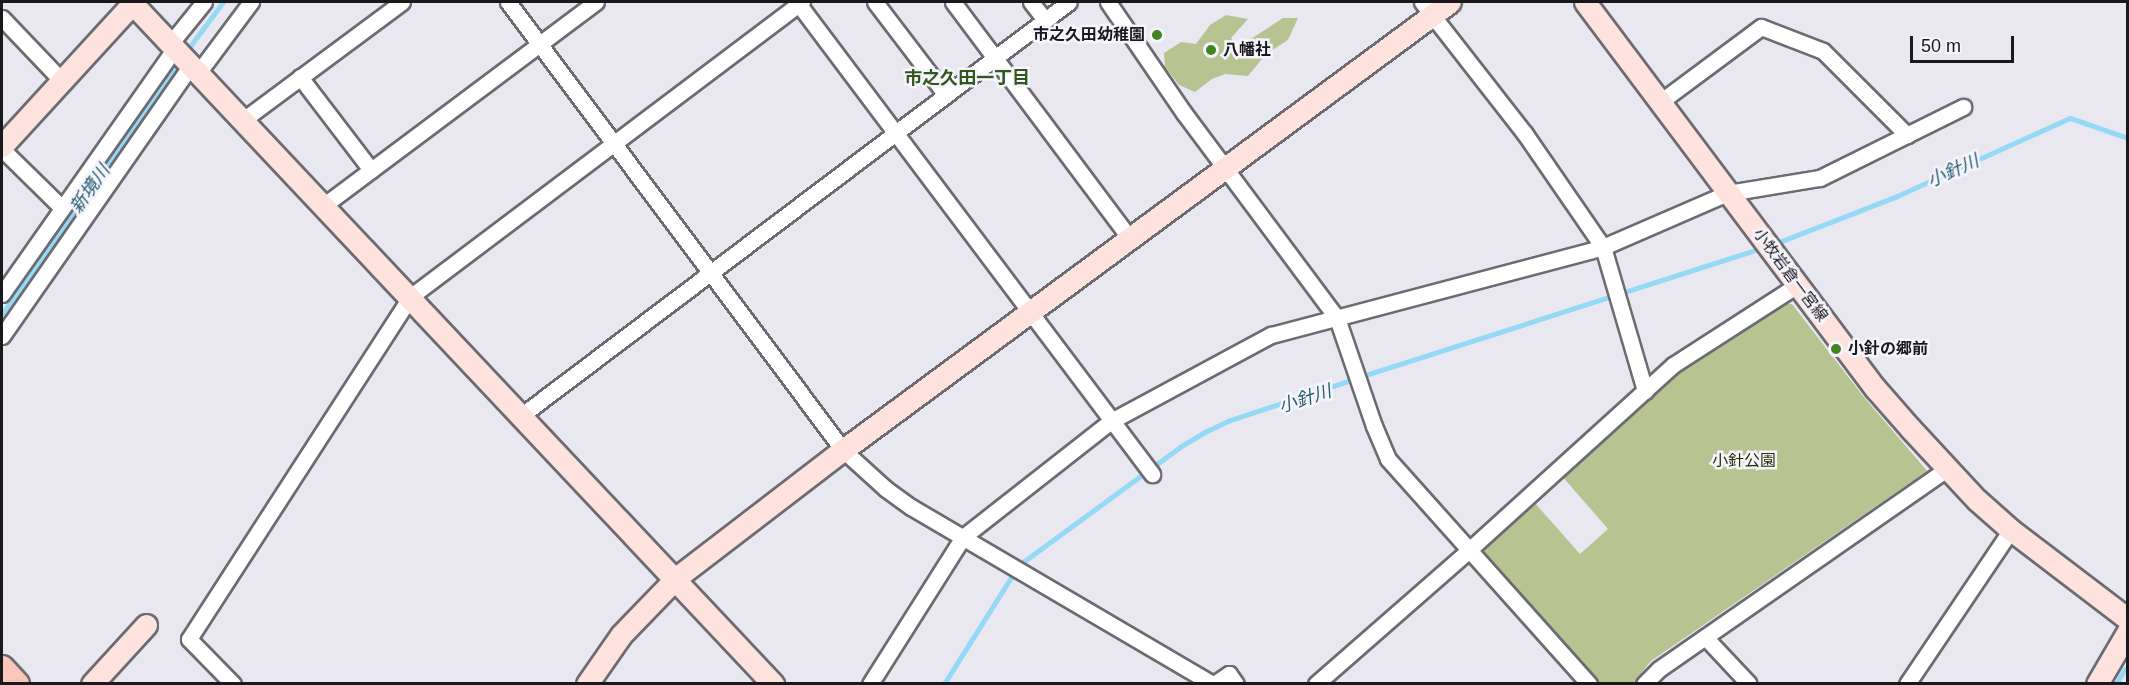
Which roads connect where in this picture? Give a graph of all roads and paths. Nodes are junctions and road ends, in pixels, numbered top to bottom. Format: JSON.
{"nodes":[{"id":1,"x":204,"y":2,"type":"edge"},
{"id":2,"x":251,"y":2,"type":"edge"},
{"id":3,"x":402,"y":2,"type":"edge"},
{"id":4,"x":508,"y":2,"type":"edge"},
{"id":5,"x":596,"y":2,"type":"edge"},
{"id":6,"x":799,"y":2,"type":"edge"},
{"id":7,"x":875,"y":2,"type":"edge"},
{"id":8,"x":953,"y":2,"type":"edge"},
{"id":9,"x":1031,"y":2,"type":"edge"},
{"id":10,"x":1069,"y":2,"type":"edge"},
{"id":11,"x":1108,"y":2,"type":"edge"},
{"id":12,"x":1450,"y":2,"type":"edge"},
{"id":13,"x":1585,"y":2,"type":"edge"},
{"id":14,"x":137,"y":4,"type":"edge"},
{"id":15,"x":1427,"y":8,"type":"edge"},
{"id":16,"x":2,"y":18,"type":"edge"},
{"id":17,"x":1045,"y":20,"type":"junction"},
{"id":18,"x":540,"y":44,"type":"junction"},
{"id":19,"x":172,"y":46,"type":"junction"},
{"id":20,"x":995,"y":57,"type":"junction"},
{"id":21,"x":194,"y":69,"type":"junction"},
{"id":22,"x":300,"y":77,"type":"junction"},
{"id":23,"x":62,"y":80,"type":"junction"},
{"id":24,"x":945,"y":94,"type":"junction"},
{"id":25,"x":1660,"y":102,"type":"junction"},
{"id":26,"x":1963,"y":107,"type":"dead end"},
{"id":27,"x":243,"y":120,"type":"junction"},
{"id":28,"x":895,"y":132,"type":"junction"},
{"id":29,"x":1903,"y":132,"type":"junction"},
{"id":30,"x":615,"y":143,"type":"junction"},
{"id":31,"x":2,"y":147,"type":"edge"},
{"id":32,"x":1226,"y":168,"type":"junction"},
{"id":33,"x":371,"y":170,"type":"junction"},
{"id":34,"x":1728,"y":193,"type":"junction"},
{"id":35,"x":323,"y":206,"type":"junction"},
{"id":36,"x":62,"y":208,"type":"junction"},
{"id":37,"x":1130,"y":239,"type":"junction"},
{"id":38,"x":1603,"y":247,"type":"junction"},
{"id":39,"x":710,"y":272,"type":"junction"},
{"id":40,"x":1797,"y":285,"type":"junction"},
{"id":41,"x":2,"y":294,"type":"edge"},
{"id":42,"x":410,"y":297,"type":"junction"},
{"id":43,"x":1031,"y":312,"type":"junction"},
{"id":44,"x":1337,"y":318,"type":"junction"},
{"id":45,"x":2,"y":336,"type":"edge"},
{"id":46,"x":1645,"y":390,"type":"junction"},
{"id":47,"x":522,"y":415,"type":"junction"},
{"id":48,"x":1111,"y":421,"type":"junction"},
{"id":49,"x":843,"y":450,"type":"junction"},
{"id":50,"x":1947,"y":469,"type":"junction"},
{"id":51,"x":1152,"y":474,"type":"dead end"},
{"id":52,"x":2011,"y":530,"type":"junction"},
{"id":53,"x":963,"y":537,"type":"junction"},
{"id":54,"x":1469,"y":550,"type":"junction"},
{"id":55,"x":676,"y":578,"type":"junction"},
{"id":56,"x":2127,"y":619,"type":"edge"},
{"id":57,"x":146,"y":625,"type":"dead end"},
{"id":58,"x":2127,"y":631,"type":"edge"},
{"id":59,"x":1705,"y":638,"type":"junction"},
{"id":60,"x":2,"y":668,"type":"edge"},
{"id":61,"x":763,"y":680,"type":"edge"},
{"id":62,"x":17,"y":684,"type":"edge"},
{"id":63,"x":93,"y":684,"type":"edge"},
{"id":64,"x":233,"y":684,"type":"edge"},
{"id":65,"x":587,"y":684,"type":"edge"},
{"id":66,"x":870,"y":684,"type":"edge"},
{"id":67,"x":1214,"y":684,"type":"edge"},
{"id":68,"x":1236,"y":684,"type":"edge"},
{"id":69,"x":1316,"y":684,"type":"edge"},
{"id":70,"x":1589,"y":684,"type":"edge"},
{"id":71,"x":1644,"y":684,"type":"edge"},
{"id":72,"x":1749,"y":684,"type":"edge"},
{"id":73,"x":1907,"y":684,"type":"edge"},
{"id":74,"x":2097,"y":684,"type":"edge"}],
"edges":[{"from":1,"to":19,"type":"street"},
{"from":2,"to":21,"type":"street"},
{"from":3,"to":22,"type":"street"},
{"from":4,"to":18,"type":"street"},
{"from":5,"to":18,"type":"street"},
{"from":6,"to":28,"type":"street"},
{"from":6,"to":30,"type":"street"},
{"from":7,"to":24,"type":"street"},
{"from":8,"to":20,"type":"street"},
{"from":9,"to":17,"type":"street"},
{"from":10,"to":17,"type":"street"},
{"from":11,"to":32,"type":"street"},
{"from":12,"to":15,"type":"street"},
{"from":13,"to":25,"type":"street","name":"小牧岩倉一宮線"},
{"from":14,"to":19,"type":"street"},
{"from":14,"to":23,"type":"street"},
{"from":15,"to":32,"type":"street"},
{"from":15,"to":38,"type":"street"},
{"from":16,"to":23,"type":"street"},
{"from":17,"to":20,"type":"street"},
{"from":18,"to":30,"type":"street"},
{"from":18,"to":33,"type":"street"},
{"from":19,"to":21,"type":"street"},
{"from":19,"to":36,"type":"street"},
{"from":20,"to":24,"type":"street"},
{"from":20,"to":37,"type":"street"},
{"from":21,"to":27,"type":"street"},
{"from":21,"to":45,"type":"street"},
{"from":22,"to":27,"type":"street"},
{"from":22,"to":33,"type":"street"},
{"from":23,"to":31,"type":"street"},
{"from":24,"to":28,"type":"street"},
{"from":25,"to":29,"type":"street"},
{"from":25,"to":34,"type":"street","name":"小牧岩倉一宮線"},
{"from":26,"to":29,"type":"street"},
{"from":27,"to":35,"type":"street"},
{"from":28,"to":39,"type":"street"},
{"from":28,"to":43,"type":"street"},
{"from":29,"to":34,"type":"street"},
{"from":30,"to":39,"type":"street"},
{"from":30,"to":42,"type":"street"},
{"from":31,"to":36,"type":"street"},
{"from":32,"to":37,"type":"street"},
{"from":32,"to":44,"type":"street"},
{"from":33,"to":35,"type":"street"},
{"from":34,"to":38,"type":"street"},
{"from":34,"to":40,"type":"street","name":"小牧岩倉一宮線"},
{"from":35,"to":42,"type":"street"},
{"from":36,"to":41,"type":"street"},
{"from":37,"to":43,"type":"street"},
{"from":38,"to":44,"type":"street"},
{"from":38,"to":46,"type":"street"},
{"from":39,"to":47,"type":"street"},
{"from":39,"to":49,"type":"street"},
{"from":40,"to":46,"type":"street"},
{"from":40,"to":50,"type":"street","name":"小牧岩倉一宮線"},
{"from":42,"to":47,"type":"street"},
{"from":42,"to":64,"type":"street"},
{"from":43,"to":48,"type":"street"},
{"from":43,"to":49,"type":"street"},
{"from":44,"to":48,"type":"street"},
{"from":44,"to":54,"type":"street"},
{"from":46,"to":54,"type":"street"},
{"from":47,"to":55,"type":"street"},
{"from":48,"to":51,"type":"street"},
{"from":48,"to":53,"type":"street"},
{"from":49,"to":53,"type":"street"},
{"from":49,"to":55,"type":"street"},
{"from":50,"to":52,"type":"street","name":"小牧岩倉一宮線"},
{"from":50,"to":59,"type":"street"},
{"from":52,"to":56,"type":"street","name":"小牧岩倉一宮線"},
{"from":52,"to":73,"type":"street"},
{"from":53,"to":66,"type":"street"},
{"from":53,"to":67,"type":"street"},
{"from":54,"to":69,"type":"street"},
{"from":54,"to":70,"type":"street"},
{"from":55,"to":61,"type":"street"},
{"from":55,"to":65,"type":"street"},
{"from":57,"to":63,"type":"street"},
{"from":58,"to":74,"type":"street"},
{"from":59,"to":71,"type":"street"},
{"from":59,"to":72,"type":"street"},
{"from":60,"to":62,"type":"main road"},
{"from":67,"to":68,"type":"street"}]}
